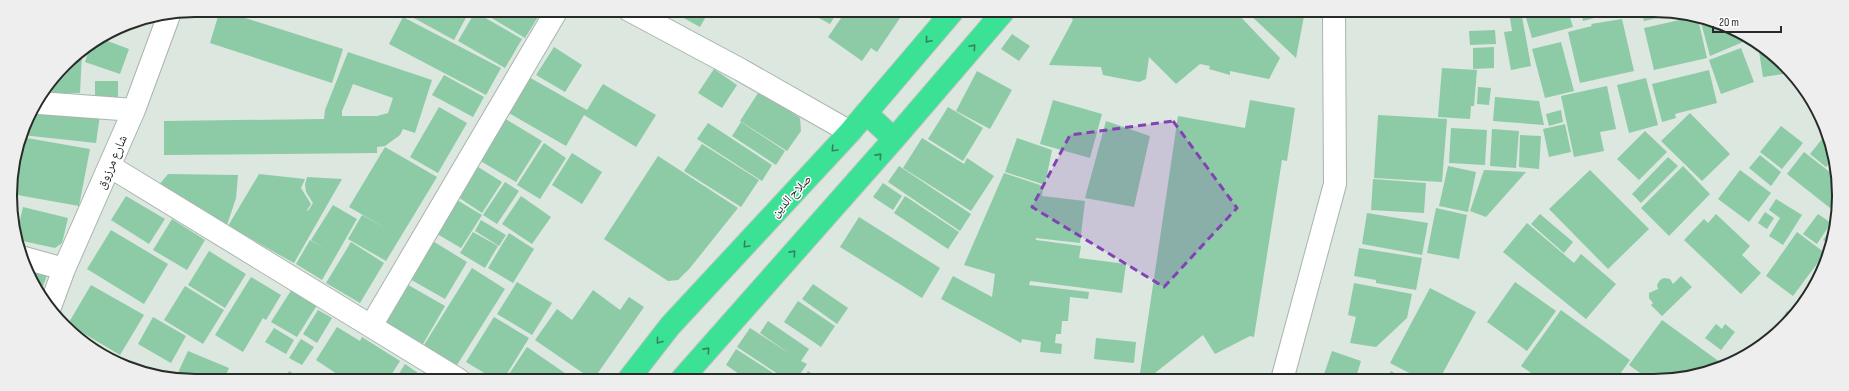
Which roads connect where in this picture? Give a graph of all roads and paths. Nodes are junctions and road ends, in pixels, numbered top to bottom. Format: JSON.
{"nodes":[{"id":1,"x":553,"y":17,"type":"edge"},
{"id":2,"x":642,"y":17,"type":"edge"},
{"id":3,"x":948,"y":17,"type":"edge"},
{"id":4,"x":999,"y":17,"type":"edge"},
{"id":5,"x":1334,"y":17,"type":"edge"},
{"id":6,"x":167,"y":19,"type":"edge"},
{"id":7,"x":43,"y":103,"type":"edge"},
{"id":8,"x":134,"y":110,"type":"junction"},
{"id":9,"x":866,"y":113,"type":"junction"},
{"id":10,"x":850,"y":132,"type":"junction"},
{"id":11,"x":894,"y":139,"type":"junction"},
{"id":12,"x":111,"y":167,"type":"junction"},
{"id":13,"x":29,"y":259,"type":"edge"},
{"id":14,"x":64,"y":269,"type":"junction"},
{"id":15,"x":52,"y":301,"type":"edge"},
{"id":16,"x":371,"y":326,"type":"junction"},
{"id":17,"x":449,"y":374,"type":"edge"},
{"id":18,"x":633,"y":374,"type":"edge"},
{"id":19,"x":686,"y":374,"type":"edge"},
{"id":20,"x":1284,"y":374,"type":"edge"}],
"edges":[{"from":1,"to":16,"type":"street"},
{"from":2,"to":10,"type":"street"},
{"from":3,"to":9,"type":"highway","name":"صلاح الدين","one_way":true},
{"from":11,"to":4,"type":"highway","one_way":true},
{"from":5,"to":20,"type":"street"},
{"from":6,"to":8,"type":"street","name":"شارع مرزوق"},
{"from":7,"to":8,"type":"street"},
{"from":8,"to":12,"type":"street","name":"شارع مرزوق"},
{"from":9,"to":10,"type":"highway","name":"صلاح الدين"},
{"from":9,"to":11,"type":"highway"},
{"from":10,"to":18,"type":"highway","name":"صلاح الدين","one_way":true},
{"from":19,"to":11,"type":"highway","one_way":true},
{"from":12,"to":14,"type":"street","name":"شارع مرزوق"},
{"from":12,"to":16,"type":"street"},
{"from":13,"to":14,"type":"street"},
{"from":14,"to":15,"type":"street","name":"شارع مرزوق"},
{"from":16,"to":17,"type":"street"}]}
